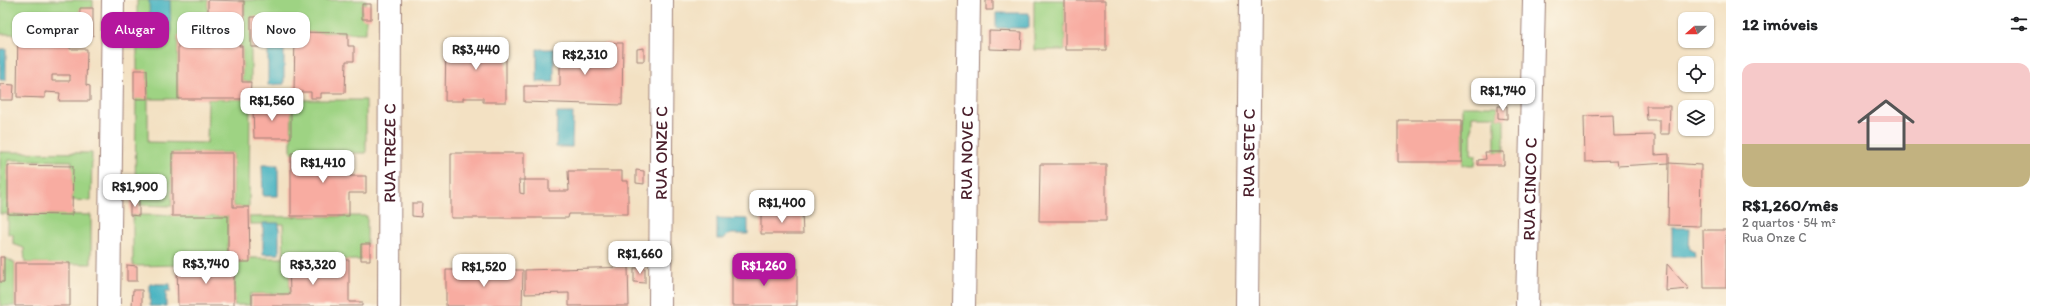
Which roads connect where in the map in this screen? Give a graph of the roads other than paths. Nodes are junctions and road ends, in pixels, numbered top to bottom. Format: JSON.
{"nodes":[{"id":1,"x":113,"y":0,"type":"edge"},
{"id":2,"x":390,"y":0,"type":"edge"},
{"id":3,"x":662,"y":0,"type":"edge"},
{"id":4,"x":969,"y":0,"type":"edge"},
{"id":5,"x":1250,"y":0,"type":"edge"},
{"id":6,"x":1534,"y":0,"type":"edge"},
{"id":7,"x":109,"y":306,"type":"edge"},
{"id":8,"x":389,"y":306,"type":"edge"},
{"id":9,"x":660,"y":306,"type":"edge"},
{"id":10,"x":964,"y":306,"type":"edge"},
{"id":11,"x":1247,"y":306,"type":"edge"},
{"id":12,"x":1527,"y":306,"type":"edge"}],
"edges":[{"from":1,"to":7,"type":"street"},
{"from":2,"to":8,"type":"street","name":"RUA TREZE C"},
{"from":3,"to":9,"type":"street","name":"RUA ONZE C"},
{"from":4,"to":10,"type":"street","name":"RUA NOVE C"},
{"from":5,"to":11,"type":"street","name":"RUA SETE C"},
{"from":6,"to":12,"type":"street","name":"RUA CINCO C"}]}
